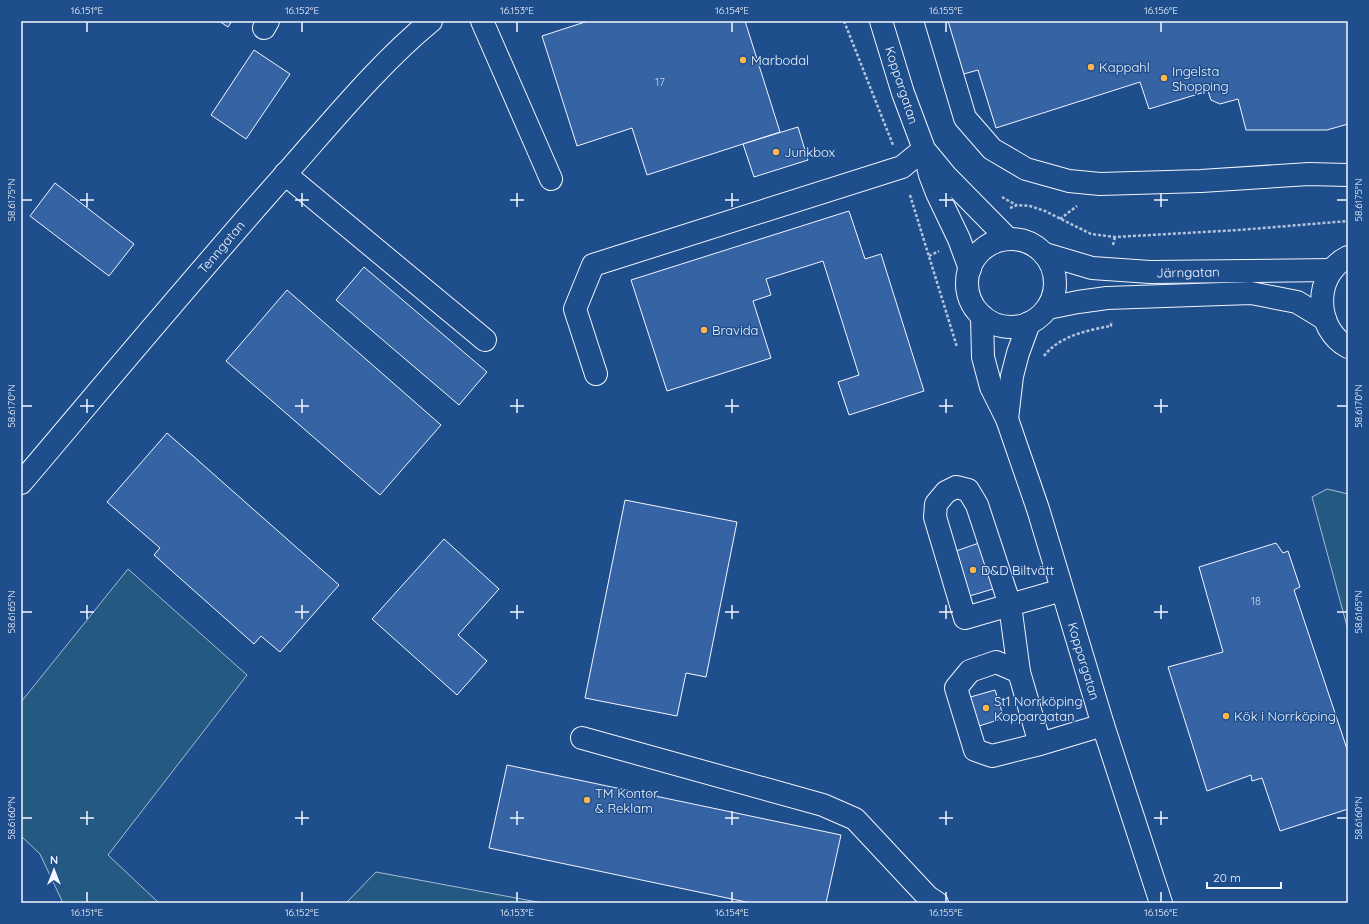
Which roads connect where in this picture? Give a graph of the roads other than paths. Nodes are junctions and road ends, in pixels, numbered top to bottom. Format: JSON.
{"nodes":[{"id":1,"x":431,"y":21,"type":"edge"},
{"id":2,"x":482,"y":21,"type":"edge"},
{"id":3,"x":881,"y":21,"type":"edge"},
{"id":4,"x":936,"y":21,"type":"edge"},
{"id":5,"x":924,"y":149,"type":"junction"},
{"id":6,"x":285,"y":174,"type":"junction"},
{"id":7,"x":1348,"y":175,"type":"edge"},
{"id":8,"x":551,"y":179,"type":"dead end"},
{"id":9,"x":1008,"y":239,"type":"junction"},
{"id":10,"x":1045,"y":254,"type":"junction"},
{"id":11,"x":1340,"y":263,"type":"edge"},
{"id":12,"x":970,"y":269,"type":"junction"},
{"id":13,"x":1048,"y":308,"type":"junction"},
{"id":14,"x":982,"y":316,"type":"junction"},
{"id":15,"x":1325,"y":319,"type":"junction"},
{"id":16,"x":1030,"y":323,"type":"junction"},
{"id":17,"x":485,"y":340,"type":"dead end"},
{"id":18,"x":1348,"y":346,"type":"edge"},
{"id":19,"x":596,"y":374,"type":"dead end"},
{"id":20,"x":1007,"y":420,"type":"junction"},
{"id":21,"x":21,"y":483,"type":"edge"},
{"id":22,"x":1062,"y":590,"type":"junction"},
{"id":23,"x":1010,"y":605,"type":"junction"},
{"id":24,"x":1018,"y":672,"type":"junction"},
{"id":25,"x":1103,"y":725,"type":"junction"},
{"id":26,"x":582,"y":738,"type":"dead end"},
{"id":27,"x":1040,"y":744,"type":"junction"},
{"id":28,"x":1158,"y":902,"type":"edge"},
{"id":29,"x":937,"y":903,"type":"edge"}],
"edges":[{"from":1,"to":6,"type":"street","name":"Tenngatan"},
{"from":2,"to":8,"type":"street"},
{"from":3,"to":5,"type":"street","name":"Koppargatan"},
{"from":4,"to":7,"type":"street"},
{"from":5,"to":9,"type":"street","name":"Koppargatan"},
{"from":5,"to":12,"type":"street","name":"Koppargatan"},
{"from":5,"to":19,"type":"street"},
{"from":6,"to":17,"type":"street"},
{"from":6,"to":21,"type":"street","name":"Tenngatan"},
{"from":9,"to":10,"type":"street"},
{"from":9,"to":12,"type":"street"},
{"from":10,"to":11,"type":"street","name":"Järngatan"},
{"from":10,"to":13,"type":"street"},
{"from":11,"to":15,"type":"street"},
{"from":12,"to":14,"type":"street"},
{"from":13,"to":15,"type":"street","name":"Järngatan"},
{"from":13,"to":16,"type":"street"},
{"from":14,"to":16,"type":"street"},
{"from":14,"to":20,"type":"street","name":"Koppargatan"},
{"from":15,"to":18,"type":"street"},
{"from":16,"to":20,"type":"street","name":"Koppargatan"},
{"from":20,"to":22,"type":"street","name":"Koppargatan"},
{"from":22,"to":23,"type":"street"},
{"from":22,"to":25,"type":"street","name":"Koppargatan"},
{"from":23,"to":23,"type":"street"},
{"from":23,"to":24,"type":"street"},
{"from":24,"to":27,"type":"street"},
{"from":24,"to":27,"type":"street"},
{"from":25,"to":27,"type":"street"},
{"from":25,"to":28,"type":"street","name":"Koppargatan"},
{"from":26,"to":29,"type":"street"}]}
